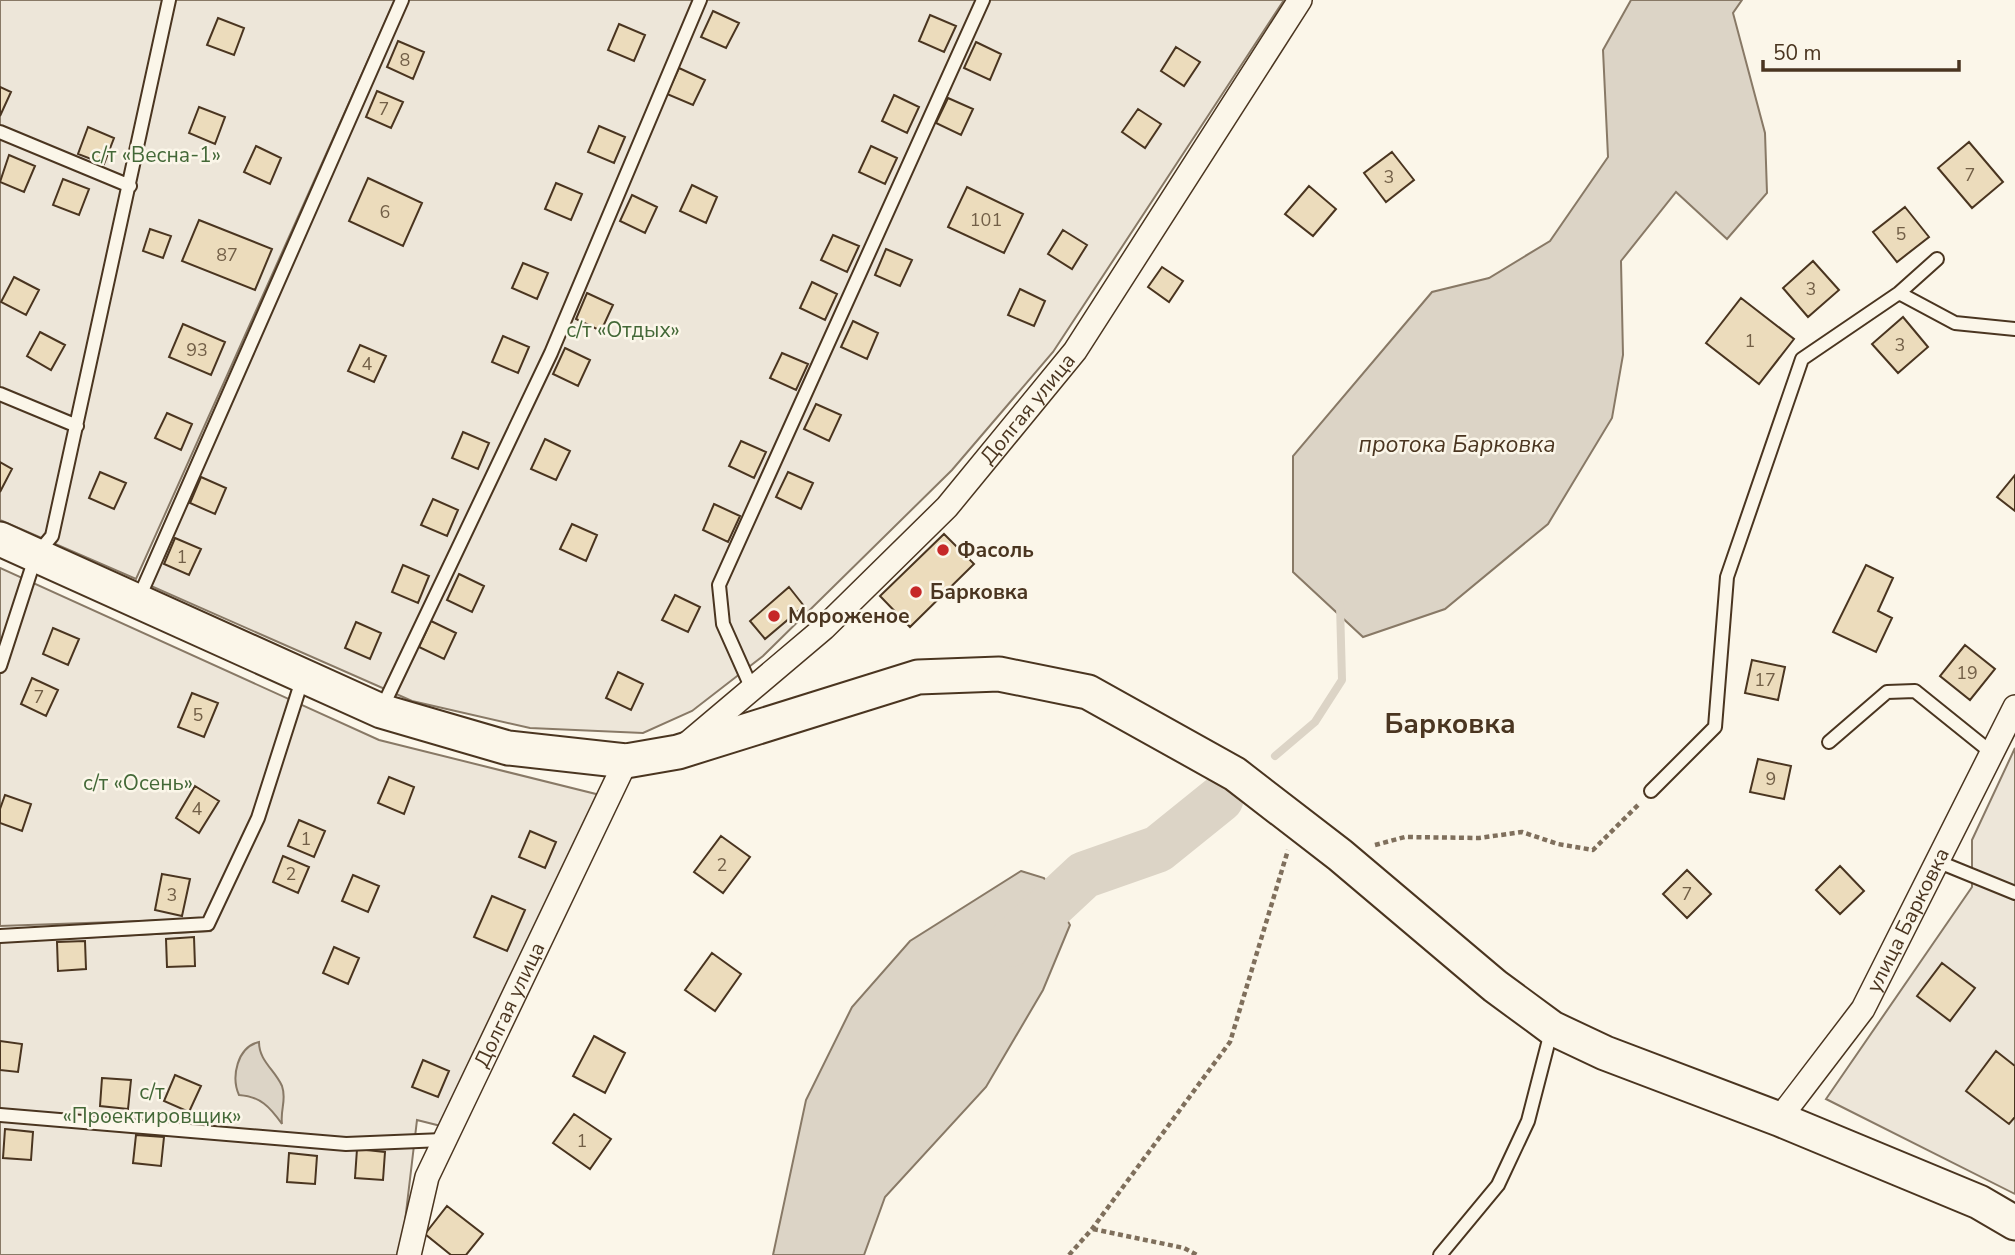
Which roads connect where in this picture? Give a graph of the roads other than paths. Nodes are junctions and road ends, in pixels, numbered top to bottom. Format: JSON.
{"nodes":[{"id":1,"x":169,"y":0,"type":"edge"},
{"id":2,"x":402,"y":0,"type":"edge"},
{"id":3,"x":699,"y":0,"type":"edge"},
{"id":4,"x":983,"y":0,"type":"edge"},
{"id":5,"x":1300,"y":0,"type":"edge"},
{"id":6,"x":0,"y":132,"type":"edge"},
{"id":7,"x":130,"y":186,"type":"junction"},
{"id":8,"x":1937,"y":259,"type":"dead end"},
{"id":9,"x":1899,"y":293,"type":"junction"},
{"id":10,"x":2015,"y":329,"type":"edge"},
{"id":11,"x":0,"y":394,"type":"edge"},
{"id":12,"x":77,"y":426,"type":"junction"},
{"id":13,"x":0,"y":539,"type":"edge"},
{"id":14,"x":36,"y":555,"type":"junction"},
{"id":15,"x":138,"y":600,"type":"junction"},
{"id":16,"x":0,"y":666,"type":"edge"},
{"id":17,"x":303,"y":677,"type":"junction"},
{"id":18,"x":751,"y":689,"type":"junction"},
{"id":19,"x":2015,"y":707,"type":"edge"},
{"id":20,"x":381,"y":711,"type":"junction"},
{"id":21,"x":1829,"y":742,"type":"dead end"},
{"id":22,"x":678,"y":752,"type":"junction"},
{"id":23,"x":1992,"y":753,"type":"junction"},
{"id":24,"x":626,"y":761,"type":"junction"},
{"id":25,"x":1651,"y":791,"type":"road end"},
{"id":26,"x":1939,"y":862,"type":"junction"},
{"id":27,"x":2015,"y":893,"type":"edge"},
{"id":28,"x":0,"y":936,"type":"edge"},
{"id":29,"x":1552,"y":1028,"type":"junction"},
{"id":30,"x":0,"y":1115,"type":"edge"},
{"id":31,"x":1779,"y":1119,"type":"junction"},
{"id":32,"x":443,"y":1140,"type":"junction"},
{"id":33,"x":2015,"y":1223,"type":"edge"},
{"id":34,"x":409,"y":1255,"type":"edge"},
{"id":35,"x":1440,"y":1255,"type":"edge"}],
"edges":[{"from":1,"to":7,"type":"lane"},
{"from":2,"to":15,"type":"lane"},
{"from":3,"to":20,"type":"lane"},
{"from":4,"to":18,"type":"lane"},
{"from":5,"to":18,"type":"street","name":"Долгая улица"},
{"from":6,"to":7,"type":"lane"},
{"from":7,"to":12,"type":"lane"},
{"from":8,"to":9,"type":"lane"},
{"from":9,"to":10,"type":"lane"},
{"from":9,"to":25,"type":"lane"},
{"from":11,"to":12,"type":"lane"},
{"from":12,"to":14,"type":"lane"},
{"from":13,"to":14,"type":"main road"},
{"from":14,"to":15,"type":"main road"},
{"from":14,"to":16,"type":"lane"},
{"from":15,"to":17,"type":"main road"},
{"from":17,"to":20,"type":"main road"},
{"from":17,"to":28,"type":"lane"},
{"from":18,"to":22,"type":"street","name":"Долгая улица"},
{"from":19,"to":23,"type":"street","name":"улица Барковка"},
{"from":20,"to":24,"type":"main road"},
{"from":21,"to":23,"type":"lane"},
{"from":22,"to":24,"type":"main road"},
{"from":22,"to":29,"type":"main road"},
{"from":23,"to":26,"type":"street","name":"улица Барковка"},
{"from":24,"to":32,"type":"street","name":"Долгая улица"},
{"from":26,"to":27,"type":"lane"},
{"from":26,"to":31,"type":"street","name":"улица Барковка"},
{"from":29,"to":31,"type":"main road"},
{"from":29,"to":35,"type":"lane"},
{"from":30,"to":32,"type":"lane"},
{"from":31,"to":33,"type":"main road"},
{"from":32,"to":34,"type":"street","name":"Долгая улица"}]}
